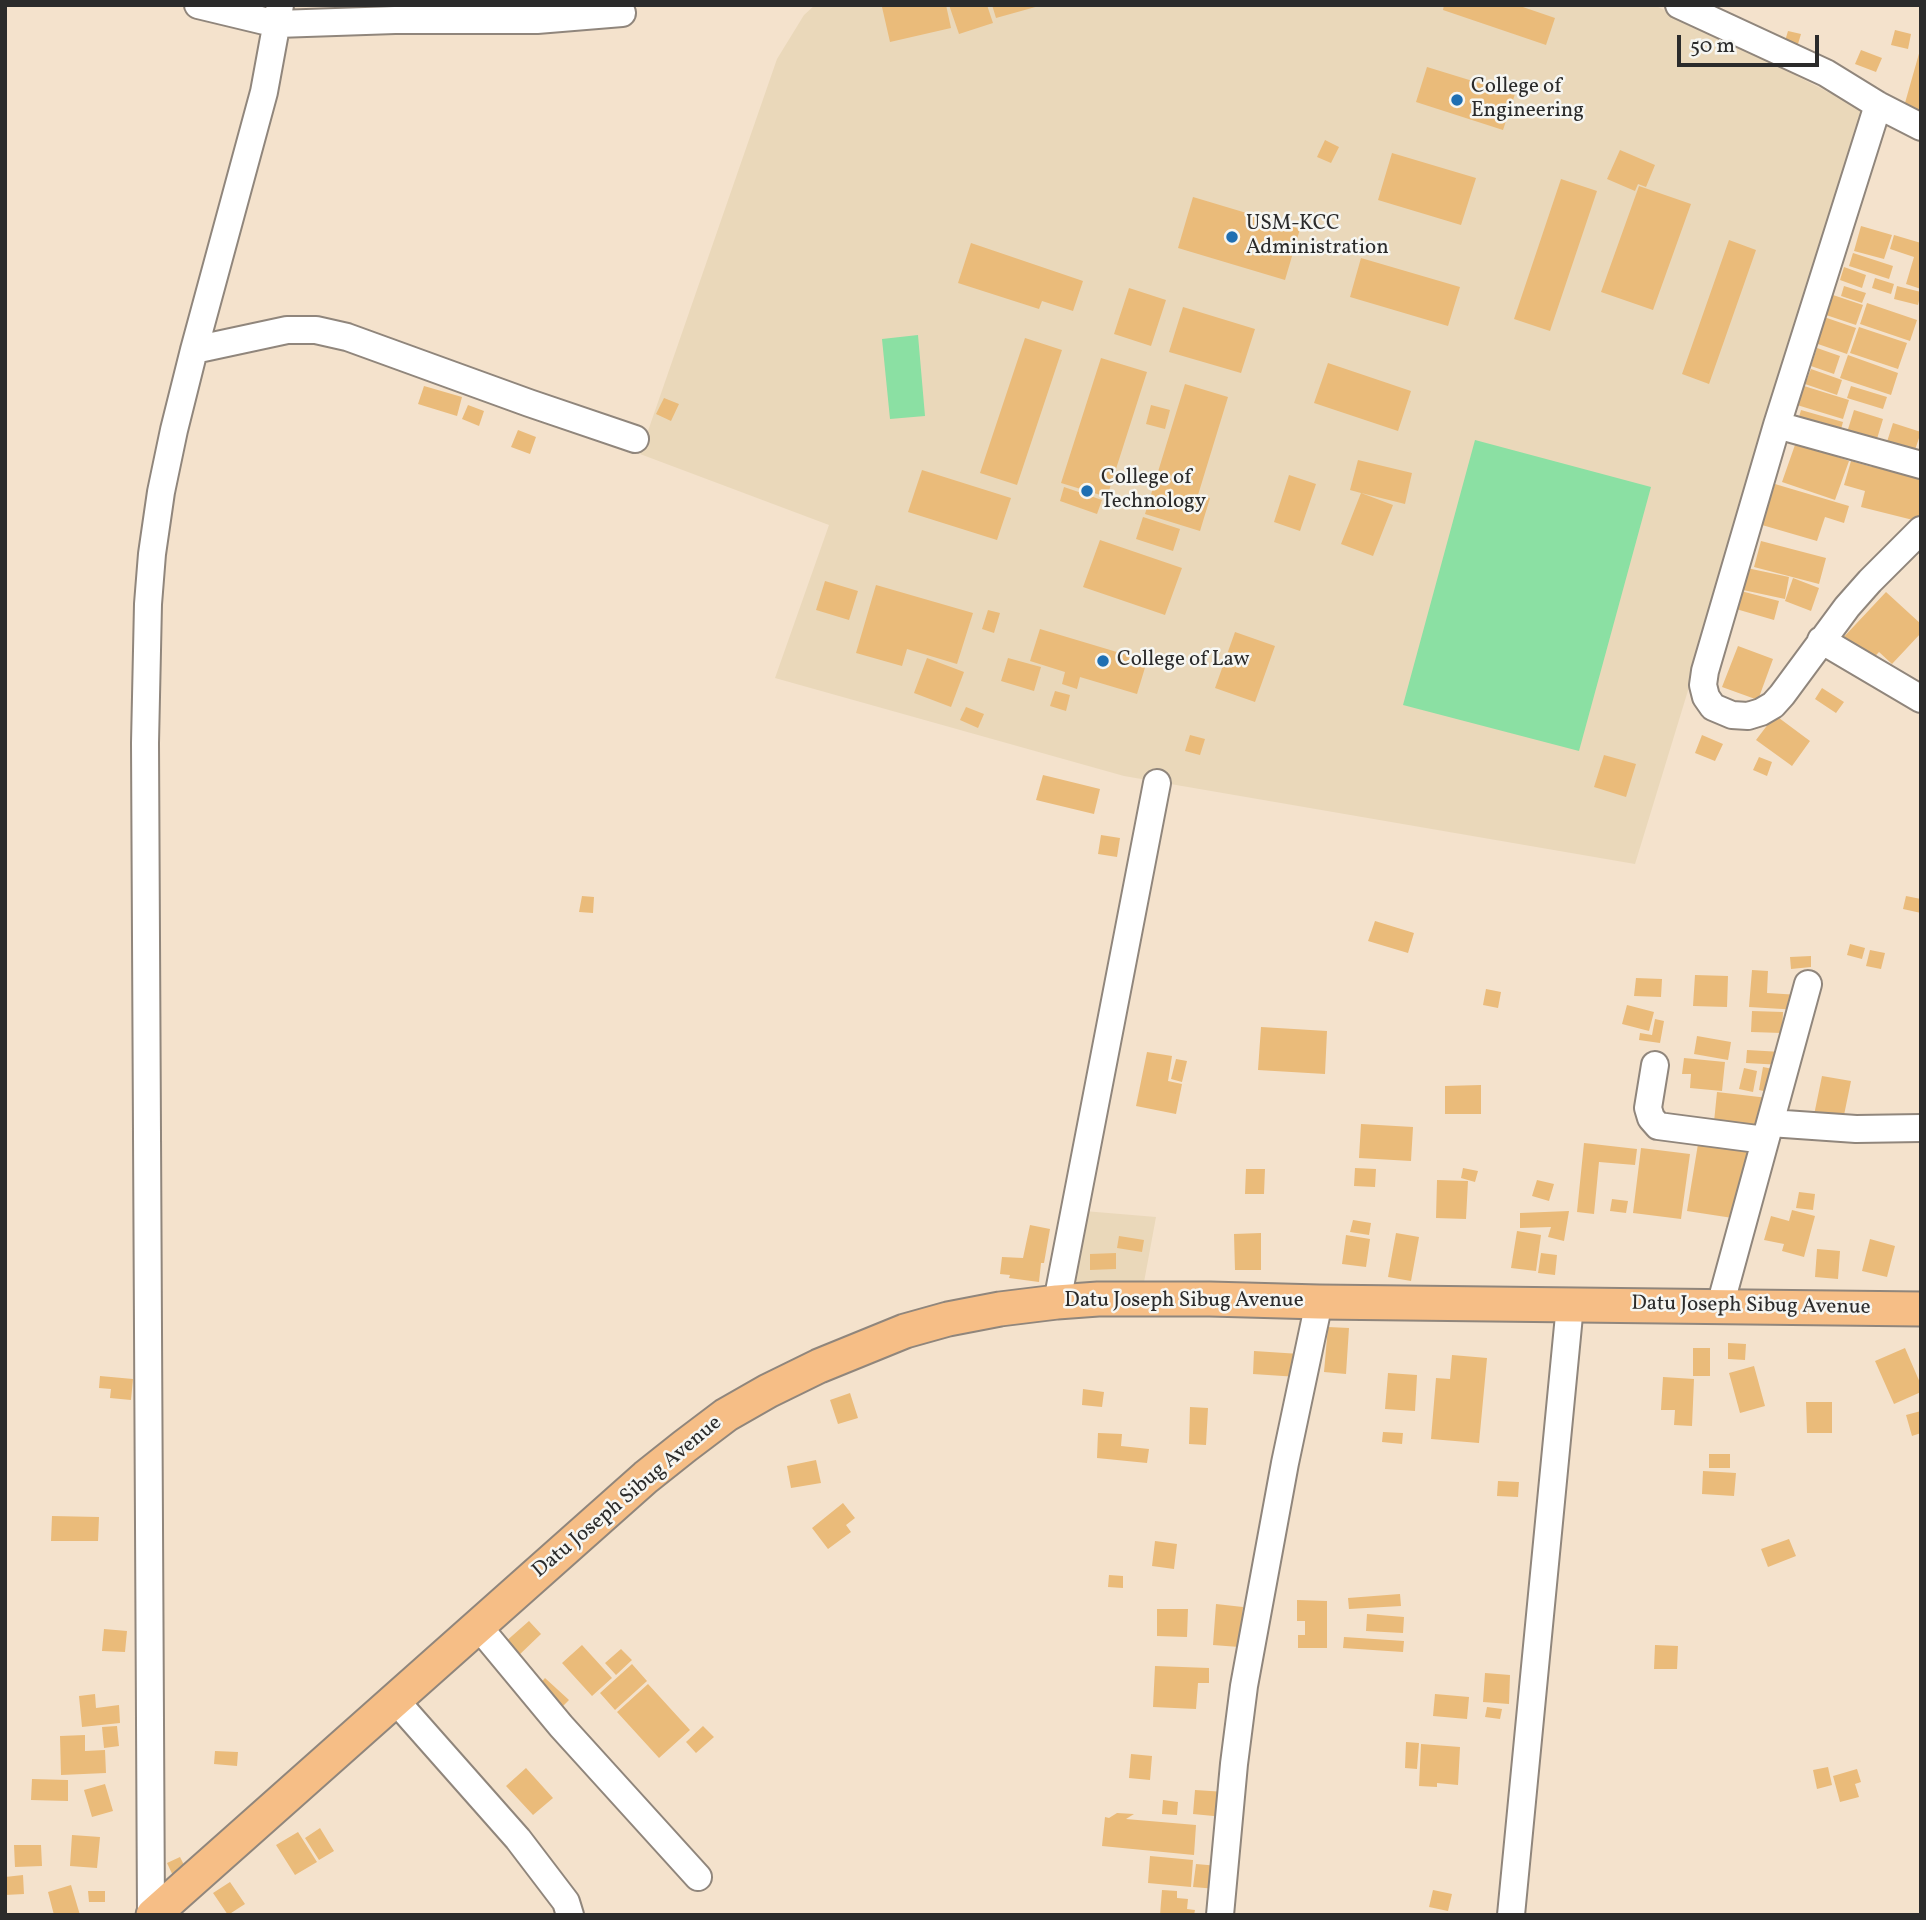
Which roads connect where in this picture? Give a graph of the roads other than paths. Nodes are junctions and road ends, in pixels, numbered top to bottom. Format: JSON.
{"nodes":[{"id":1,"x":198,"y":5,"type":"edge"},
{"id":2,"x":1679,"y":5,"type":"edge"},
{"id":3,"x":622,"y":13,"type":"dead end"},
{"id":4,"x":279,"y":14,"type":"edge"},
{"id":5,"x":1878,"y":105,"type":"junction"},
{"id":6,"x":1921,"y":127,"type":"edge"},
{"id":7,"x":194,"y":350,"type":"junction"},
{"id":8,"x":1777,"y":425,"type":"junction"},
{"id":9,"x":635,"y":439,"type":"dead end"},
{"id":10,"x":1921,"y":465,"type":"edge"},
{"id":11,"x":1921,"y":530,"type":"edge"},
{"id":12,"x":1821,"y":640,"type":"junction"},
{"id":13,"x":1921,"y":699,"type":"edge"},
{"id":14,"x":1157,"y":783,"type":"dead end"},
{"id":15,"x":1808,"y":984,"type":"dead end"},
{"id":16,"x":1655,"y":1065,"type":"dead end"},
{"id":17,"x":1921,"y":1128,"type":"edge"},
{"id":18,"x":1767,"y":1131,"type":"junction"},
{"id":19,"x":1057,"y":1302,"type":"junction"},
{"id":20,"x":1319,"y":1302,"type":"junction"},
{"id":21,"x":1570,"y":1305,"type":"junction"},
{"id":22,"x":1720,"y":1307,"type":"junction"},
{"id":23,"x":1921,"y":1309,"type":"edge"},
{"id":24,"x":478,"y":1626,"type":"junction"},
{"id":25,"x":396,"y":1701,"type":"junction"},
{"id":26,"x":698,"y":1877,"type":"dead end"},
{"id":27,"x":152,"y":1915,"type":"edge"},
{"id":28,"x":570,"y":1915,"type":"edge"},
{"id":29,"x":1220,"y":1915,"type":"edge"},
{"id":30,"x":1511,"y":1915,"type":"edge"}],
"edges":[{"from":1,"to":4,"type":"street"},
{"from":2,"to":5,"type":"street"},
{"from":3,"to":4,"type":"street"},
{"from":4,"to":7,"type":"street"},
{"from":5,"to":6,"type":"street"},
{"from":5,"to":8,"type":"street"},
{"from":7,"to":9,"type":"street"},
{"from":7,"to":27,"type":"street"},
{"from":8,"to":10,"type":"street"},
{"from":8,"to":12,"type":"street"},
{"from":11,"to":12,"type":"street"},
{"from":12,"to":13,"type":"street"},
{"from":14,"to":19,"type":"street"},
{"from":15,"to":18,"type":"street"},
{"from":16,"to":18,"type":"street"},
{"from":17,"to":18,"type":"street"},
{"from":18,"to":22,"type":"street"},
{"from":19,"to":20,"type":"main road","name":"Datu Joseph Sibug Avenue"},
{"from":19,"to":24,"type":"main road","name":"Datu Joseph Sibug Avenue"},
{"from":20,"to":21,"type":"main road","name":"Datu Joseph Sibug Avenue"},
{"from":20,"to":29,"type":"street"},
{"from":21,"to":22,"type":"main road","name":"Datu Joseph Sibug Avenue"},
{"from":21,"to":30,"type":"street"},
{"from":22,"to":23,"type":"main road","name":"Datu Joseph Sibug Avenue"},
{"from":24,"to":25,"type":"main road","name":"Datu Joseph Sibug Avenue"},
{"from":24,"to":26,"type":"street"},
{"from":25,"to":27,"type":"main road","name":"Datu Joseph Sibug Avenue"},
{"from":25,"to":28,"type":"street"}]}
